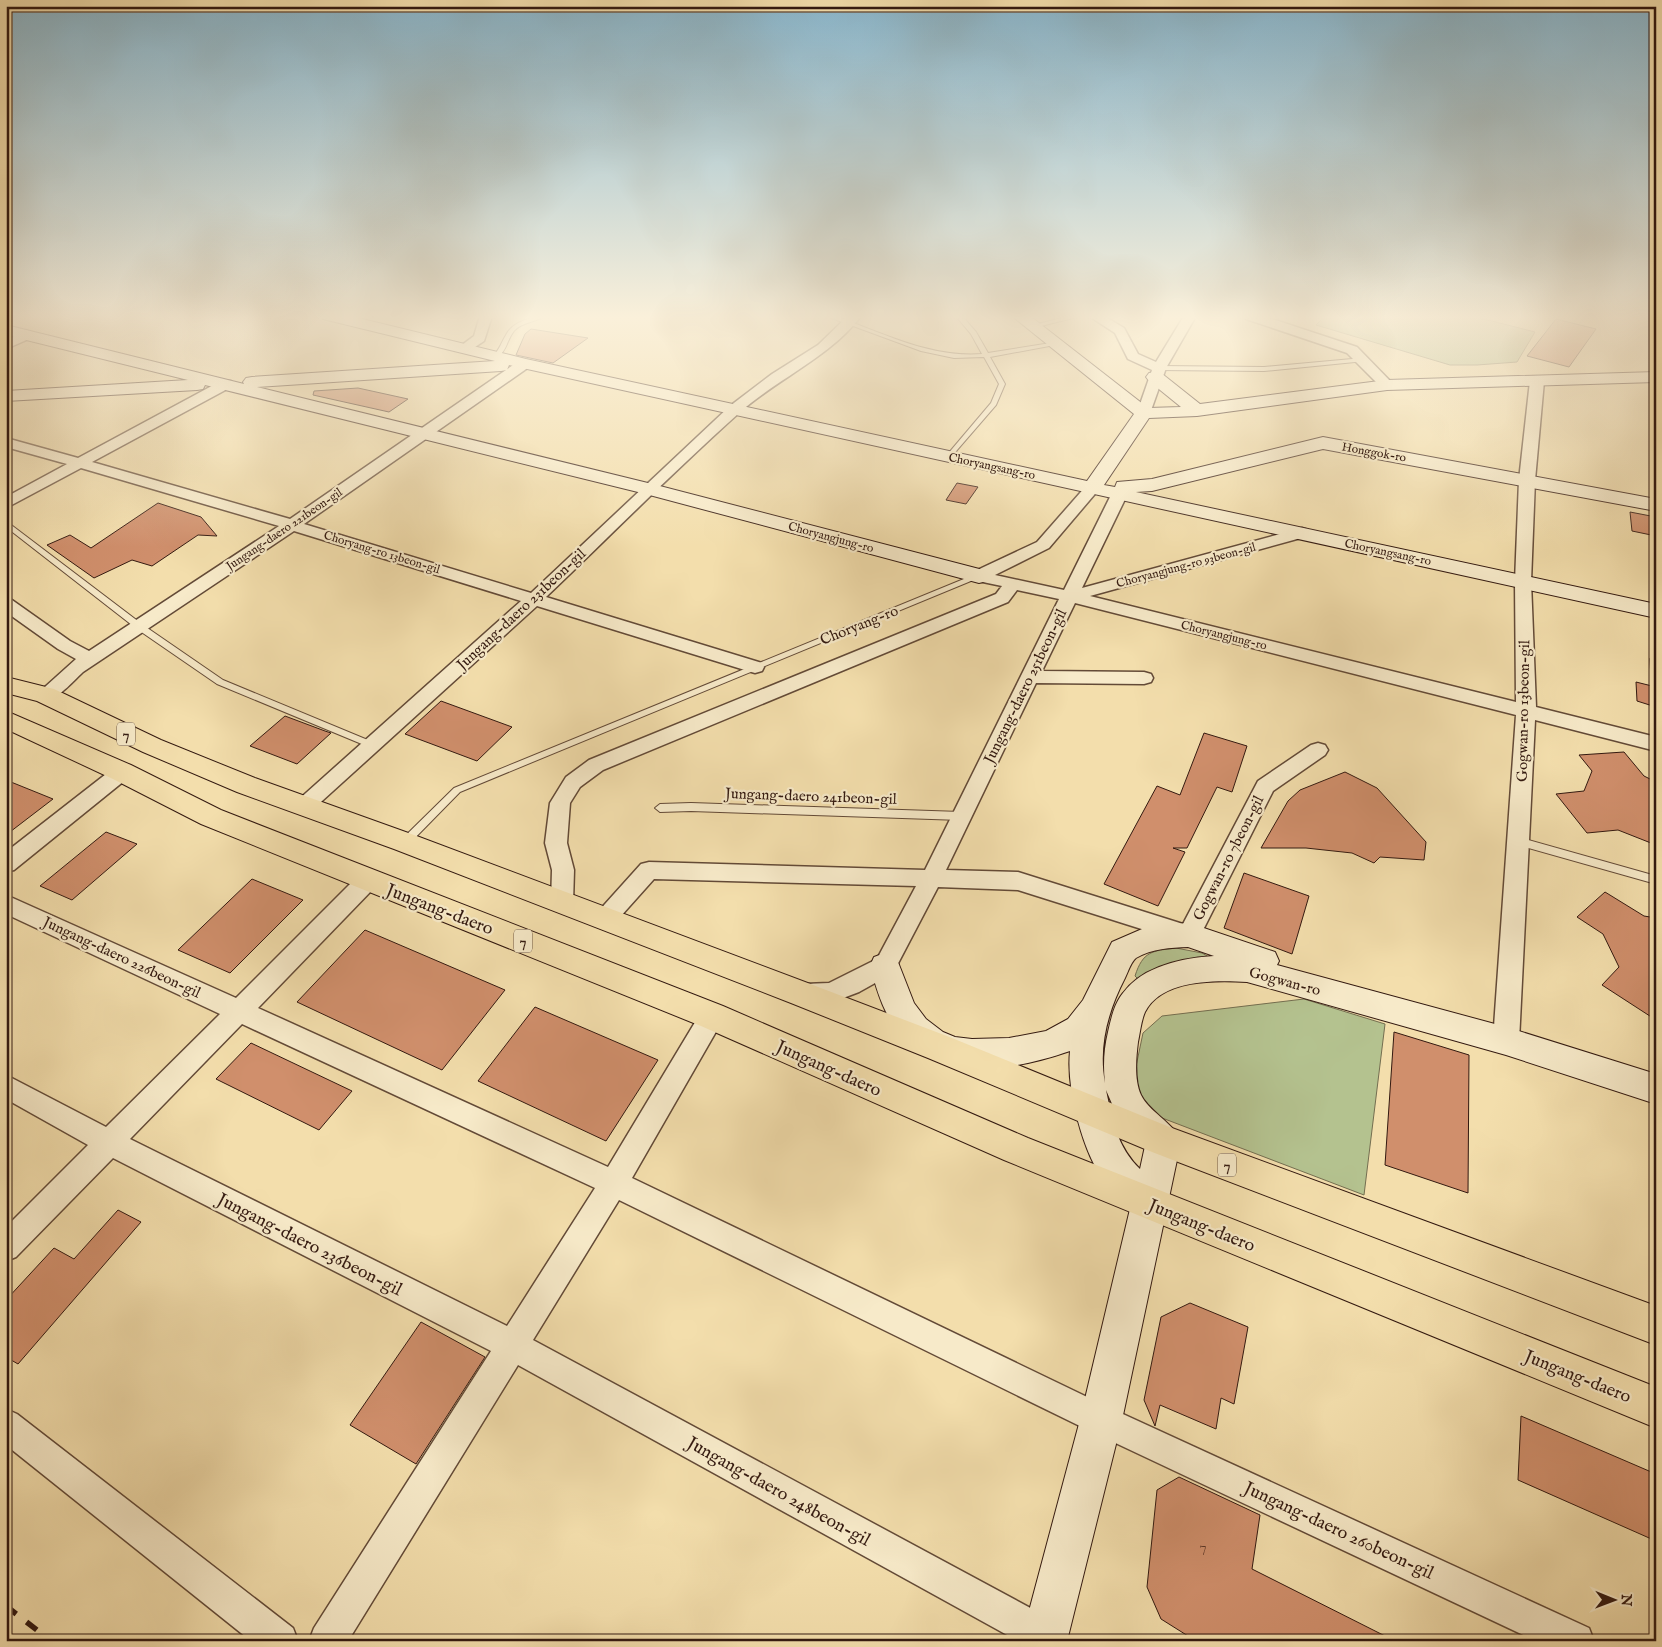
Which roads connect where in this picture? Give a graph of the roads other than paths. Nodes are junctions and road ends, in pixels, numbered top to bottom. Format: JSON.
{"nodes":[{"id":1,"x":64,"y":393,"type":"edge"},
{"id":2,"x":210,"y":393,"type":"edge"},
{"id":3,"x":261,"y":393,"type":"edge"},
{"id":4,"x":481,"y":393,"type":"edge"},
{"id":5,"x":659,"y":393,"type":"edge"},
{"id":6,"x":756,"y":393,"type":"edge"},
{"id":7,"x":998,"y":393,"type":"edge"},
{"id":8,"x":1119,"y":393,"type":"edge"},
{"id":9,"x":1150,"y":393,"type":"edge"},
{"id":10,"x":1178,"y":393,"type":"edge"},
{"id":11,"x":1330,"y":393,"type":"edge"},
{"id":12,"x":1536,"y":393,"type":"edge"},
{"id":13,"x":6,"y":396,"type":"edge"},
{"id":14,"x":735,"y":409,"type":"junction"},
{"id":15,"x":1197,"y":411,"type":"junction"},
{"id":16,"x":1144,"y":413,"type":"junction"},
{"id":17,"x":422,"y":433,"type":"junction"},
{"id":18,"x":6,"y":442,"type":"edge"},
{"id":19,"x":29,"y":448,"type":"junction"},
{"id":20,"x":6,"y":456,"type":"edge"},
{"id":21,"x":950,"y":456,"type":"junction"},
{"id":22,"x":80,"y":463,"type":"junction"},
{"id":23,"x":1528,"y":480,"type":"junction"},
{"id":24,"x":1092,"y":488,"type":"junction"},
{"id":25,"x":649,"y":489,"type":"junction"},
{"id":26,"x":1120,"y":494,"type":"junction"},
{"id":27,"x":6,"y":504,"type":"edge"},
{"id":28,"x":1656,"y":505,"type":"edge"},
{"id":29,"x":6,"y":523,"type":"edge"},
{"id":30,"x":292,"y":525,"type":"junction"},
{"id":31,"x":1302,"y":534,"type":"junction"},
{"id":32,"x":979,"y":576,"type":"junction"},
{"id":33,"x":1523,"y":582,"type":"junction"},
{"id":34,"x":1013,"y":584,"type":"junction"},
{"id":35,"x":1069,"y":596,"type":"junction"},
{"id":36,"x":535,"y":598,"type":"junction"},
{"id":37,"x":6,"y":604,"type":"edge"},
{"id":38,"x":1656,"y":611,"type":"edge"},
{"id":39,"x":140,"y":626,"type":"junction"},
{"id":40,"x":89,"y":659,"type":"junction"},
{"id":41,"x":1656,"y":659,"type":"edge"},
{"id":42,"x":755,"y":667,"type":"junction"},
{"id":43,"x":6,"y":669,"type":"edge"},
{"id":44,"x":1030,"y":677,"type":"junction"},
{"id":45,"x":1144,"y":678,"type":"dead end"},
{"id":46,"x":1656,"y":681,"type":"edge"},
{"id":47,"x":6,"y":685,"type":"edge"},
{"id":48,"x":45,"y":695,"type":"junction"},
{"id":49,"x":1526,"y":711,"type":"junction"},
{"id":50,"x":6,"y":719,"type":"edge"},
{"id":51,"x":1656,"y":744,"type":"edge"},
{"id":52,"x":372,"y":745,"type":"junction"},
{"id":53,"x":1318,"y":750,"type":"dead end"},
{"id":54,"x":122,"y":772,"type":"junction"},
{"id":55,"x":304,"y":806,"type":"junction"},
{"id":56,"x":660,"y":808,"type":"dead end"},
{"id":57,"x":961,"y":816,"type":"junction"},
{"id":58,"x":1518,"y":841,"type":"junction"},
{"id":59,"x":404,"y":842,"type":"junction"},
{"id":60,"x":6,"y":864,"type":"edge"},
{"id":61,"x":931,"y":879,"type":"junction"},
{"id":62,"x":1656,"y":880,"type":"edge"},
{"id":63,"x":366,"y":881,"type":"junction"},
{"id":64,"x":562,"y":903,"type":"junction"},
{"id":65,"x":6,"y":904,"type":"edge"},
{"id":66,"x":604,"y":920,"type":"junction"},
{"id":67,"x":1189,"y":935,"type":"junction"},
{"id":68,"x":885,"y":966,"type":"junction"},
{"id":69,"x":802,"y":994,"type":"junction"},
{"id":70,"x":1362,"y":1000,"type":"junction"},
{"id":71,"x":1095,"y":1009,"type":"junction"},
{"id":72,"x":238,"y":1010,"type":"junction"},
{"id":73,"x":712,"y":1016,"type":"junction"},
{"id":74,"x":1506,"y":1042,"type":"junction"},
{"id":75,"x":940,"y":1048,"type":"junction"},
{"id":76,"x":6,"y":1086,"type":"edge"},
{"id":77,"x":1656,"y":1089,"type":"edge"},
{"id":78,"x":1093,"y":1111,"type":"junction"},
{"id":79,"x":1164,"y":1141,"type":"junction"},
{"id":80,"x":109,"y":1142,"type":"junction"},
{"id":81,"x":614,"y":1182,"type":"junction"},
{"id":82,"x":1150,"y":1204,"type":"junction"},
{"id":83,"x":6,"y":1247,"type":"edge"},
{"id":84,"x":1656,"y":1326,"type":"edge"},
{"id":85,"x":512,"y":1345,"type":"junction"},
{"id":86,"x":1656,"y":1408,"type":"edge"},
{"id":87,"x":1101,"y":1420,"type":"junction"},
{"id":88,"x":6,"y":1425,"type":"edge"},
{"id":89,"x":1045,"y":1640,"type":"edge"},
{"id":90,"x":280,"y":1641,"type":"edge"},
{"id":91,"x":327,"y":1641,"type":"edge"},
{"id":92,"x":1576,"y":1641,"type":"edge"}],
"edges":[{"from":1,"to":13,"type":"street"},
{"from":2,"to":22,"type":"street"},
{"from":3,"to":17,"type":"street","name":"Choryangjung-ro"},
{"from":4,"to":17,"type":"street","name":"Jungang-daero 221beon-gil"},
{"from":5,"to":14,"type":"street","name":"Choryangsang-ro"},
{"from":6,"to":14,"type":"street","name":"Jungang-daero 231beon-gil"},
{"from":7,"to":21,"type":"lane"},
{"from":8,"to":16,"type":"street"},
{"from":9,"to":16,"type":"street"},
{"from":10,"to":15,"type":"street"},
{"from":11,"to":15,"type":"street"},
{"from":12,"to":23,"type":"street","name":"Gogwan-ro 13beon-gil"},
{"from":14,"to":21,"type":"street","name":"Choryangsang-ro"},
{"from":14,"to":25,"type":"street","name":"Jungang-daero 231beon-gil"},
{"from":15,"to":16,"type":"street"},
{"from":16,"to":24,"type":"street","name":"Choryang-ro"},
{"from":17,"to":25,"type":"street","name":"Choryangjung-ro"},
{"from":17,"to":30,"type":"street","name":"Jungang-daero 221beon-gil"},
{"from":18,"to":19,"type":"street","name":"Choryang-ro 13beon-gil"},
{"from":19,"to":20,"type":"street"},
{"from":19,"to":22,"type":"street","name":"Choryang-ro 13beon-gil"},
{"from":21,"to":24,"type":"street","name":"Choryangsang-ro"},
{"from":22,"to":27,"type":"street"},
{"from":22,"to":30,"type":"street","name":"Choryang-ro 13beon-gil"},
{"from":23,"to":24,"type":"street","name":"Honggok-ro"},
{"from":23,"to":28,"type":"street","name":"Honggok-ro"},
{"from":23,"to":33,"type":"street","name":"Gogwan-ro 13beon-gil"},
{"from":24,"to":26,"type":"street","name":"Choryangsang-ro"},
{"from":24,"to":32,"type":"street","name":"Choryang-ro"},
{"from":25,"to":32,"type":"street","name":"Choryangjung-ro"},
{"from":25,"to":36,"type":"street","name":"Jungang-daero 231beon-gil"},
{"from":26,"to":31,"type":"street","name":"Choryangsang-ro"},
{"from":26,"to":35,"type":"street","name":"Jungang-daero 251beon-gil"},
{"from":29,"to":39,"type":"lane"},
{"from":30,"to":36,"type":"street","name":"Choryang-ro 13beon-gil"},
{"from":30,"to":39,"type":"street","name":"Jungang-daero 221beon-gil"},
{"from":31,"to":33,"type":"street","name":"Choryangsang-ro"},
{"from":31,"to":35,"type":"street","name":"Choryangjung-ro 93beon-gil"},
{"from":32,"to":34,"type":"street","name":"Choryangjung-ro"},
{"from":32,"to":42,"type":"lane","name":"Choryang-ro"},
{"from":33,"to":38,"type":"street","name":"Choryangsang-ro"},
{"from":33,"to":49,"type":"street","name":"Gogwan-ro 13beon-gil"},
{"from":34,"to":35,"type":"street","name":"Choryangjung-ro"},
{"from":34,"to":64,"type":"street"},
{"from":35,"to":44,"type":"street","name":"Jungang-daero 251beon-gil"},
{"from":35,"to":49,"type":"street","name":"Choryangjung-ro"},
{"from":36,"to":42,"type":"street","name":"Choryang-ro 13beon-gil"},
{"from":36,"to":52,"type":"street","name":"Jungang-daero 231beon-gil"},
{"from":37,"to":40,"type":"street"},
{"from":39,"to":40,"type":"street","name":"Jungang-daero 221beon-gil"},
{"from":39,"to":52,"type":"lane"},
{"from":40,"to":48,"type":"street","name":"Jungang-daero 221beon-gil"},
{"from":41,"to":46,"type":"lane"},
{"from":42,"to":59,"type":"lane","name":"Choryang-ro"},
{"from":43,"to":48,"type":"main road","number":"7"},
{"from":44,"to":45,"type":"street"},
{"from":44,"to":57,"type":"street","name":"Jungang-daero 251beon-gil"},
{"from":47,"to":48,"type":"main road","number":"7"},
{"from":48,"to":55,"type":"main road","number":"7"},
{"from":49,"to":51,"type":"street","name":"Choryangjung-ro"},
{"from":49,"to":58,"type":"street","name":"Gogwan-ro 13beon-gil"},
{"from":50,"to":54,"type":"main road","name":"Jungang-daero","number":"7"},
{"from":52,"to":55,"type":"street","name":"Jungang-daero 231beon-gil"},
{"from":53,"to":67,"type":"street","name":"Gogwan-ro 7beon-gil"},
{"from":54,"to":60,"type":"street"},
{"from":54,"to":63,"type":"main road","name":"Jungang-daero","number":"7"},
{"from":55,"to":59,"type":"main road","number":"7"},
{"from":56,"to":57,"type":"lane","name":"Jungang-daero 241beon-gil"},
{"from":57,"to":61,"type":"street","name":"Jungang-daero 251beon-gil"},
{"from":58,"to":62,"type":"lane"},
{"from":58,"to":74,"type":"street","name":"Gogwan-ro 13beon-gil"},
{"from":59,"to":64,"type":"main road","number":"7"},
{"from":61,"to":66,"type":"street"},
{"from":61,"to":67,"type":"street"},
{"from":61,"to":68,"type":"street","name":"Jungang-daero 251beon-gil"},
{"from":63,"to":72,"type":"street"},
{"from":63,"to":73,"type":"main road","name":"Jungang-daero","number":"7"},
{"from":64,"to":66,"type":"main road","number":"7"},
{"from":65,"to":72,"type":"street","name":"Jungang-daero 226beon-gil"},
{"from":66,"to":69,"type":"main road","number":"7"},
{"from":67,"to":70,"type":"street","name":"Gogwan-ro"},
{"from":67,"to":71,"type":"street","name":"Gogwan-ro"},
{"from":68,"to":69,"type":"street"},
{"from":68,"to":75,"type":"street","name":"Gogwan-ro"},
{"from":69,"to":75,"type":"main road","number":"7"},
{"from":70,"to":74,"type":"street","name":"Gogwan-ro"},
{"from":70,"to":79,"type":"street","name":"Gogwan-ro"},
{"from":71,"to":75,"type":"street","name":"Gogwan-ro"},
{"from":71,"to":78,"type":"street","name":"Gogwan-ro"},
{"from":72,"to":80,"type":"street"},
{"from":72,"to":81,"type":"street"},
{"from":73,"to":81,"type":"street"},
{"from":73,"to":82,"type":"main road","name":"Jungang-daero","number":"7"},
{"from":74,"to":77,"type":"street","name":"Gogwan-ro"},
{"from":75,"to":78,"type":"main road","number":"7"},
{"from":76,"to":80,"type":"street"},
{"from":78,"to":79,"type":"main road","number":"7"},
{"from":78,"to":82,"type":"street","name":"Gogwan-ro"},
{"from":79,"to":82,"type":"street"},
{"from":79,"to":84,"type":"main road","number":"7"},
{"from":80,"to":83,"type":"street"},
{"from":80,"to":85,"type":"street","name":"Jungang-daero 236beon-gil"},
{"from":81,"to":85,"type":"street"},
{"from":81,"to":87,"type":"street"},
{"from":82,"to":86,"type":"main road","name":"Jungang-daero","number":"7"},
{"from":82,"to":87,"type":"street"},
{"from":85,"to":89,"type":"street","name":"Jungang-daero 248beon-gil"},
{"from":85,"to":91,"type":"street"},
{"from":87,"to":89,"type":"street"},
{"from":87,"to":92,"type":"street","name":"Jungang-daero 260beon-gil"},
{"from":88,"to":90,"type":"street"}]}
